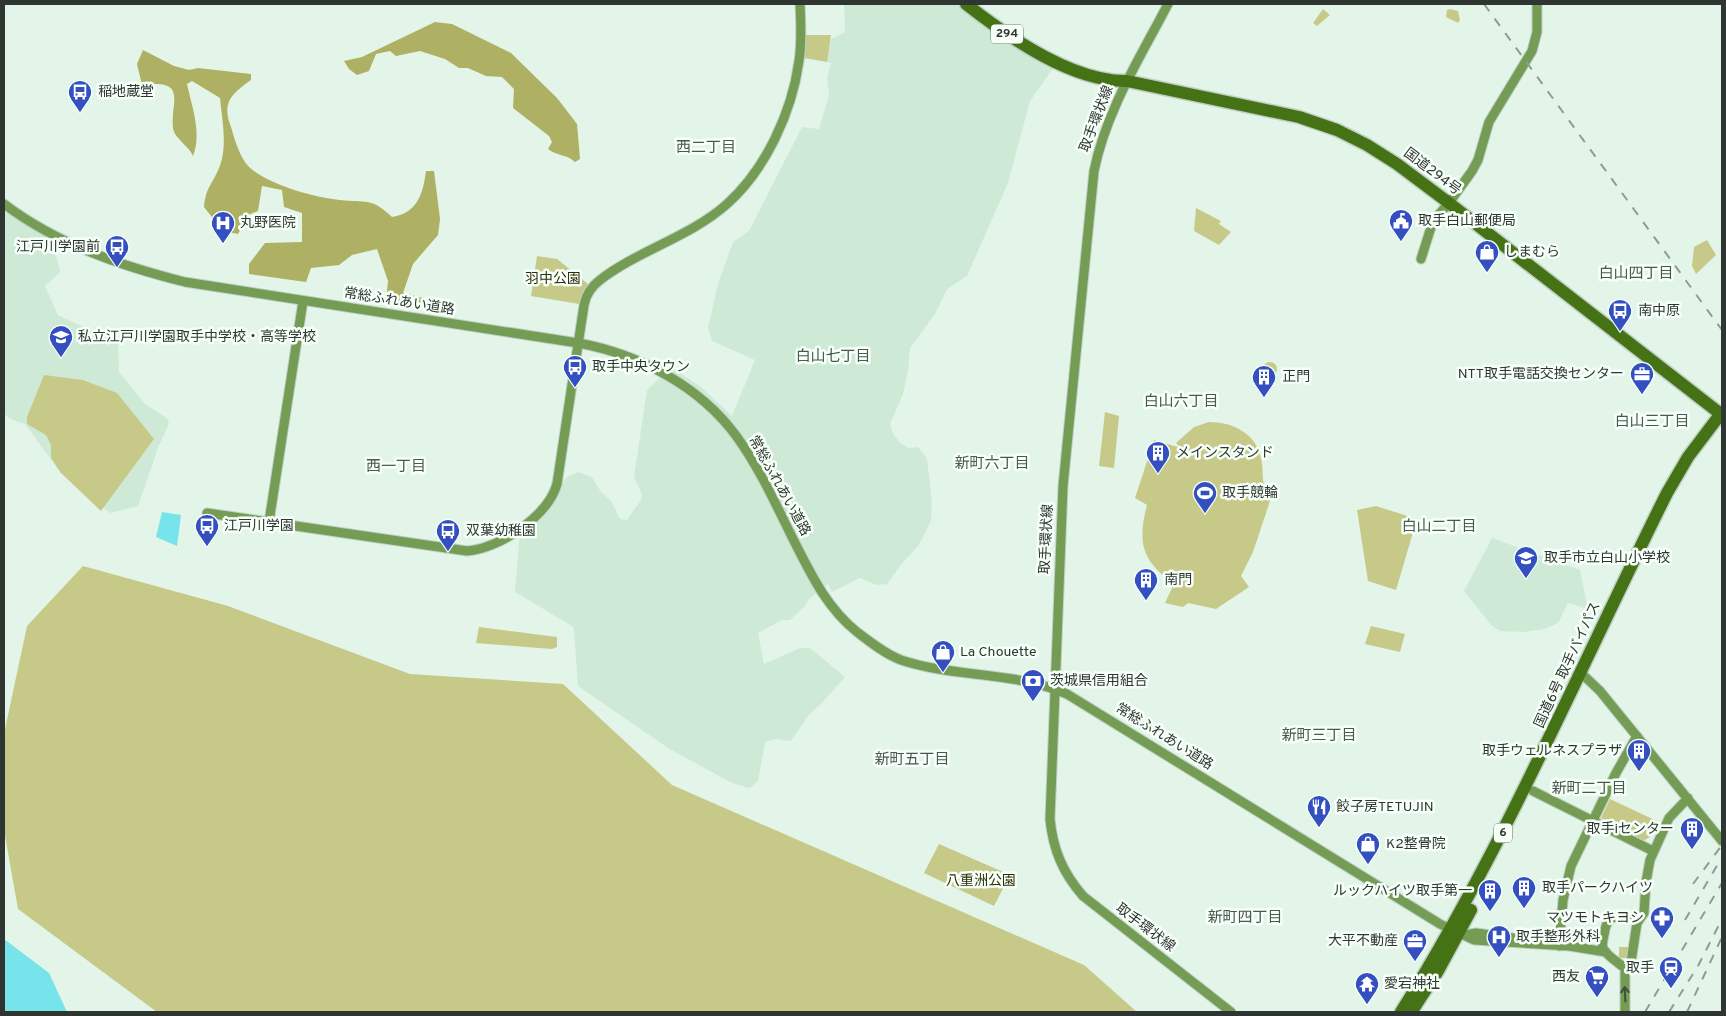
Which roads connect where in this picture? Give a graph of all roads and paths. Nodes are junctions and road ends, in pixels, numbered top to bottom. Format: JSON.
{"nodes":[{"id":1,"x":800,"y":4,"type":"edge"},
{"id":2,"x":966,"y":4,"type":"edge"},
{"id":3,"x":976,"y":4,"type":"edge"},
{"id":4,"x":1168,"y":4,"type":"edge"},
{"id":5,"x":1538,"y":4,"type":"edge"},
{"id":6,"x":1127,"y":81,"type":"junction"},
{"id":7,"x":1449,"y":203,"type":"junction"},
{"id":8,"x":4,"y":204,"type":"edge"},
{"id":9,"x":1421,"y":260,"type":"dead end"},
{"id":10,"x":303,"y":301,"type":"junction"},
{"id":11,"x":578,"y":343,"type":"junction"},
{"id":12,"x":1722,"y":417,"type":"edge"},
{"id":13,"x":206,"y":513,"type":"dead end"},
{"id":14,"x":269,"y":522,"type":"junction"},
{"id":15,"x":1584,"y":676,"type":"junction"},
{"id":16,"x":1054,"y":689,"type":"junction"},
{"id":17,"x":1637,"y":736,"type":"junction"},
{"id":18,"x":1533,"y":791,"type":"junction"},
{"id":19,"x":1688,"y":798,"type":"junction"},
{"id":20,"x":1593,"y":821,"type":"junction"},
{"id":21,"x":1720,"y":838,"type":"edge"},
{"id":22,"x":1653,"y":851,"type":"junction"},
{"id":23,"x":1636,"y":921,"type":"junction"},
{"id":24,"x":1458,"y":933,"type":"junction"},
{"id":25,"x":1559,"y":946,"type":"junction"},
{"id":26,"x":1601,"y":949,"type":"junction"},
{"id":27,"x":1625,"y":966,"type":"junction"},
{"id":28,"x":1231,"y":1012,"type":"edge"},
{"id":29,"x":1401,"y":1012,"type":"edge"},
{"id":30,"x":1411,"y":1012,"type":"edge"},
{"id":31,"x":1625,"y":1012,"type":"edge"}],
"edges":[{"from":1,"to":11,"type":"street"},
{"from":2,"to":6,"type":"highway","name":"国道294号","number":"294"},
{"from":3,"to":6,"type":"highway","name":"国道294号","number":"294"},
{"from":4,"to":6,"type":"street","name":"取手環状線"},
{"from":5,"to":7,"type":"street"},
{"from":6,"to":7,"type":"highway","name":"国道294号","number":"294"},
{"from":6,"to":16,"type":"street","name":"取手環状線"},
{"from":7,"to":9,"type":"street"},
{"from":7,"to":12,"type":"highway","name":"国道294号","number":"294"},
{"from":8,"to":10,"type":"street","name":"常総ふれあい道路"},
{"from":10,"to":11,"type":"street","name":"常総ふれあい道路"},
{"from":10,"to":14,"type":"street"},
{"from":11,"to":14,"type":"street"},
{"from":11,"to":16,"type":"street","name":"常総ふれあい道路"},
{"from":12,"to":15,"type":"highway","name":"国道6号 取手バイパス","number":"6"},
{"from":13,"to":14,"type":"street"},
{"from":15,"to":17,"type":"street"},
{"from":15,"to":18,"type":"highway","name":"国道6号 取手バイパス","number":"6"},
{"from":15,"to":24,"type":"highway","name":"国道6号 取手バイパス","number":"6"},
{"from":16,"to":24,"type":"street","name":"常総ふれあい道路"},
{"from":16,"to":28,"type":"street","name":"取手環状線"},
{"from":17,"to":19,"type":"street"},
{"from":17,"to":20,"type":"street"},
{"from":18,"to":20,"type":"street"},
{"from":18,"to":24,"type":"highway","name":"国道6号 取手バイパス","number":"6"},
{"from":19,"to":21,"type":"street"},
{"from":19,"to":22,"type":"street"},
{"from":20,"to":22,"type":"street"},
{"from":20,"to":25,"type":"street"},
{"from":22,"to":23,"type":"street"},
{"from":23,"to":26,"type":"street"},
{"from":23,"to":27,"type":"street"},
{"from":24,"to":25,"type":"street","name":"常総ふれあい道路"},
{"from":24,"to":29,"type":"highway","name":"国道6号 取手バイパス","number":"6"},
{"from":24,"to":30,"type":"highway","name":"国道6号 取手バイパス","number":"6"},
{"from":25,"to":26,"type":"street","name":"常総ふれあい道路"},
{"from":26,"to":27,"type":"street"},
{"from":31,"to":27,"type":"street","one_way":true}]}
